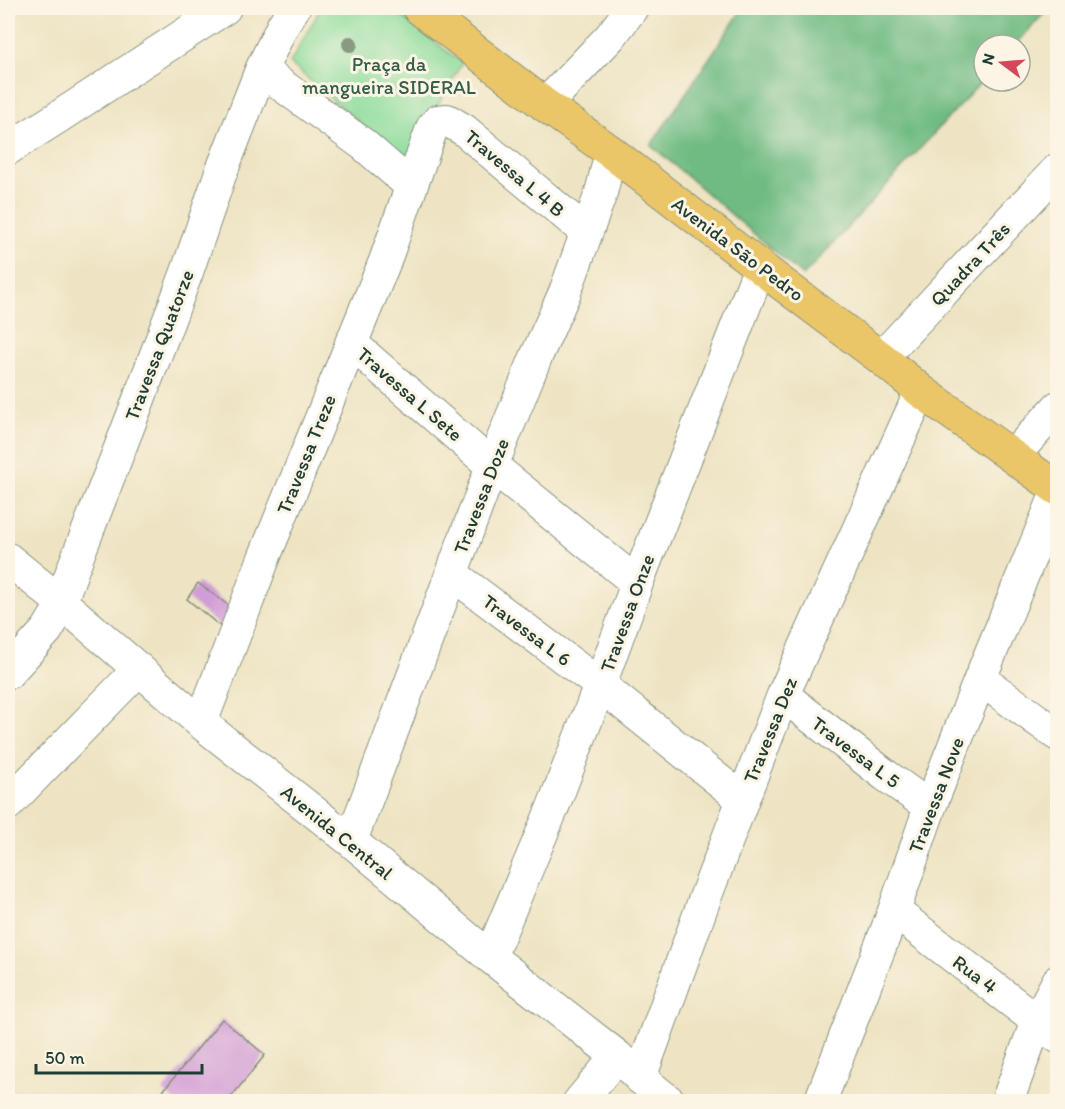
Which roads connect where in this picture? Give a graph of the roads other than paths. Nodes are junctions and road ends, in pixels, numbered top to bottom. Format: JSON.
{"nodes":[{"id":1,"x":225,"y":8,"type":"edge"},
{"id":2,"x":419,"y":8,"type":"edge"},
{"id":3,"x":632,"y":8,"type":"edge"},
{"id":4,"x":282,"y":13,"type":"edge"},
{"id":5,"x":261,"y":70,"type":"junction"},
{"id":6,"x":545,"y":105,"type":"junction"},
{"id":7,"x":8,"y":149,"type":"edge"},
{"id":8,"x":611,"y":152,"type":"junction"},
{"id":9,"x":1058,"y":169,"type":"edge"},
{"id":10,"x":411,"y":186,"type":"junction"},
{"id":11,"x":586,"y":232,"type":"junction"},
{"id":12,"x":760,"y":267,"type":"junction"},
{"id":13,"x":351,"y":343,"type":"junction"},
{"id":14,"x":881,"y":358,"type":"junction"},
{"id":15,"x":921,"y":391,"type":"junction"},
{"id":16,"x":1058,"y":407,"type":"edge"},
{"id":17,"x":1013,"y":456,"type":"junction"},
{"id":18,"x":492,"y":466,"type":"junction"},
{"id":19,"x":1058,"y":490,"type":"edge"},
{"id":20,"x":8,"y":559,"type":"edge"},
{"id":21,"x":452,"y":574,"type":"junction"},
{"id":22,"x":637,"y":583,"type":"junction"},
{"id":23,"x":61,"y":602,"type":"junction"},
{"id":24,"x":139,"y":669,"type":"junction"},
{"id":25,"x":8,"y":673,"type":"edge"},
{"id":26,"x":980,"y":679,"type":"junction"},
{"id":27,"x":600,"y":686,"type":"junction"},
{"id":28,"x":783,"y":695,"type":"junction"},
{"id":29,"x":201,"y":723,"type":"junction"},
{"id":30,"x":1058,"y":735,"type":"edge"},
{"id":31,"x":742,"y":799,"type":"junction"},
{"id":32,"x":8,"y":804,"type":"edge"},
{"id":33,"x":930,"y":807,"type":"junction"},
{"id":34,"x":351,"y":841,"type":"junction"},
{"id":35,"x":894,"y":911,"type":"junction"},
{"id":36,"x":490,"y":957,"type":"junction"},
{"id":37,"x":1058,"y":981,"type":"edge"},
{"id":38,"x":1047,"y":1029,"type":"edge"},
{"id":39,"x":617,"y":1056,"type":"junction"},
{"id":40,"x":640,"y":1078,"type":"junction"},
{"id":41,"x":579,"y":1101,"type":"edge"},
{"id":42,"x":670,"y":1101,"type":"edge"},
{"id":43,"x":820,"y":1101,"type":"edge"},
{"id":44,"x":1007,"y":1101,"type":"edge"}],
"edges":[{"from":1,"to":7,"type":"street"},
{"from":2,"to":6,"type":"main road","name":"Avenida São Pedro"},
{"from":3,"to":6,"type":"street"},
{"from":4,"to":5,"type":"street","name":"Travessa Quatorze"},
{"from":5,"to":10,"type":"street"},
{"from":5,"to":23,"type":"street","name":"Travessa Quatorze"},
{"from":6,"to":8,"type":"main road","name":"Avenida São Pedro"},
{"from":8,"to":11,"type":"street","name":"Travessa Doze"},
{"from":8,"to":12,"type":"main road","name":"Avenida São Pedro"},
{"from":9,"to":14,"type":"street","name":"Quadra Três"},
{"from":10,"to":11,"type":"street","name":"Travessa L 4 B"},
{"from":10,"to":13,"type":"street","name":"Travessa Treze"},
{"from":11,"to":18,"type":"street","name":"Travessa Doze"},
{"from":12,"to":14,"type":"main road","name":"Avenida São Pedro"},
{"from":12,"to":22,"type":"street","name":"Travessa Onze"},
{"from":13,"to":18,"type":"street","name":"Travessa L Sete"},
{"from":13,"to":29,"type":"street","name":"Travessa Treze"},
{"from":14,"to":15,"type":"main road","name":"Avenida São Pedro"},
{"from":15,"to":17,"type":"main road","name":"Avenida São Pedro"},
{"from":15,"to":28,"type":"street","name":"Travessa Dez"},
{"from":16,"to":17,"type":"street"},
{"from":17,"to":19,"type":"main road","name":"Avenida São Pedro"},
{"from":18,"to":21,"type":"street","name":"Travessa Doze"},
{"from":18,"to":22,"type":"street","name":"Travessa L Sete"},
{"from":19,"to":26,"type":"street","name":"Travessa Nove"},
{"from":20,"to":23,"type":"street","name":"Avenida Central"},
{"from":21,"to":27,"type":"street","name":"Travessa L 6"},
{"from":21,"to":34,"type":"street","name":"Travessa Doze"},
{"from":22,"to":27,"type":"street","name":"Travessa Onze"},
{"from":23,"to":24,"type":"street","name":"Avenida Central"},
{"from":23,"to":25,"type":"street","name":"Travessa Quatorze"},
{"from":24,"to":29,"type":"street","name":"Avenida Central"},
{"from":24,"to":32,"type":"street"},
{"from":26,"to":30,"type":"street"},
{"from":26,"to":33,"type":"street","name":"Travessa Nove"},
{"from":27,"to":31,"type":"street","name":"Travessa L 6"},
{"from":27,"to":36,"type":"street","name":"Travessa Onze"},
{"from":28,"to":31,"type":"street","name":"Travessa Dez"},
{"from":28,"to":33,"type":"street","name":"Travessa L 5"},
{"from":29,"to":34,"type":"street","name":"Avenida Central"},
{"from":31,"to":40,"type":"street","name":"Travessa Dez"},
{"from":33,"to":35,"type":"street","name":"Travessa Nove"},
{"from":34,"to":36,"type":"street","name":"Avenida Central"},
{"from":35,"to":38,"type":"street","name":"Rua 4"},
{"from":35,"to":43,"type":"street","name":"Travessa Nove"},
{"from":36,"to":39,"type":"street","name":"Avenida Central"},
{"from":37,"to":38,"type":"street"},
{"from":38,"to":44,"type":"street"},
{"from":39,"to":40,"type":"street","name":"Avenida Central"},
{"from":39,"to":41,"type":"street"},
{"from":40,"to":42,"type":"street","name":"Avenida Central"}]}
